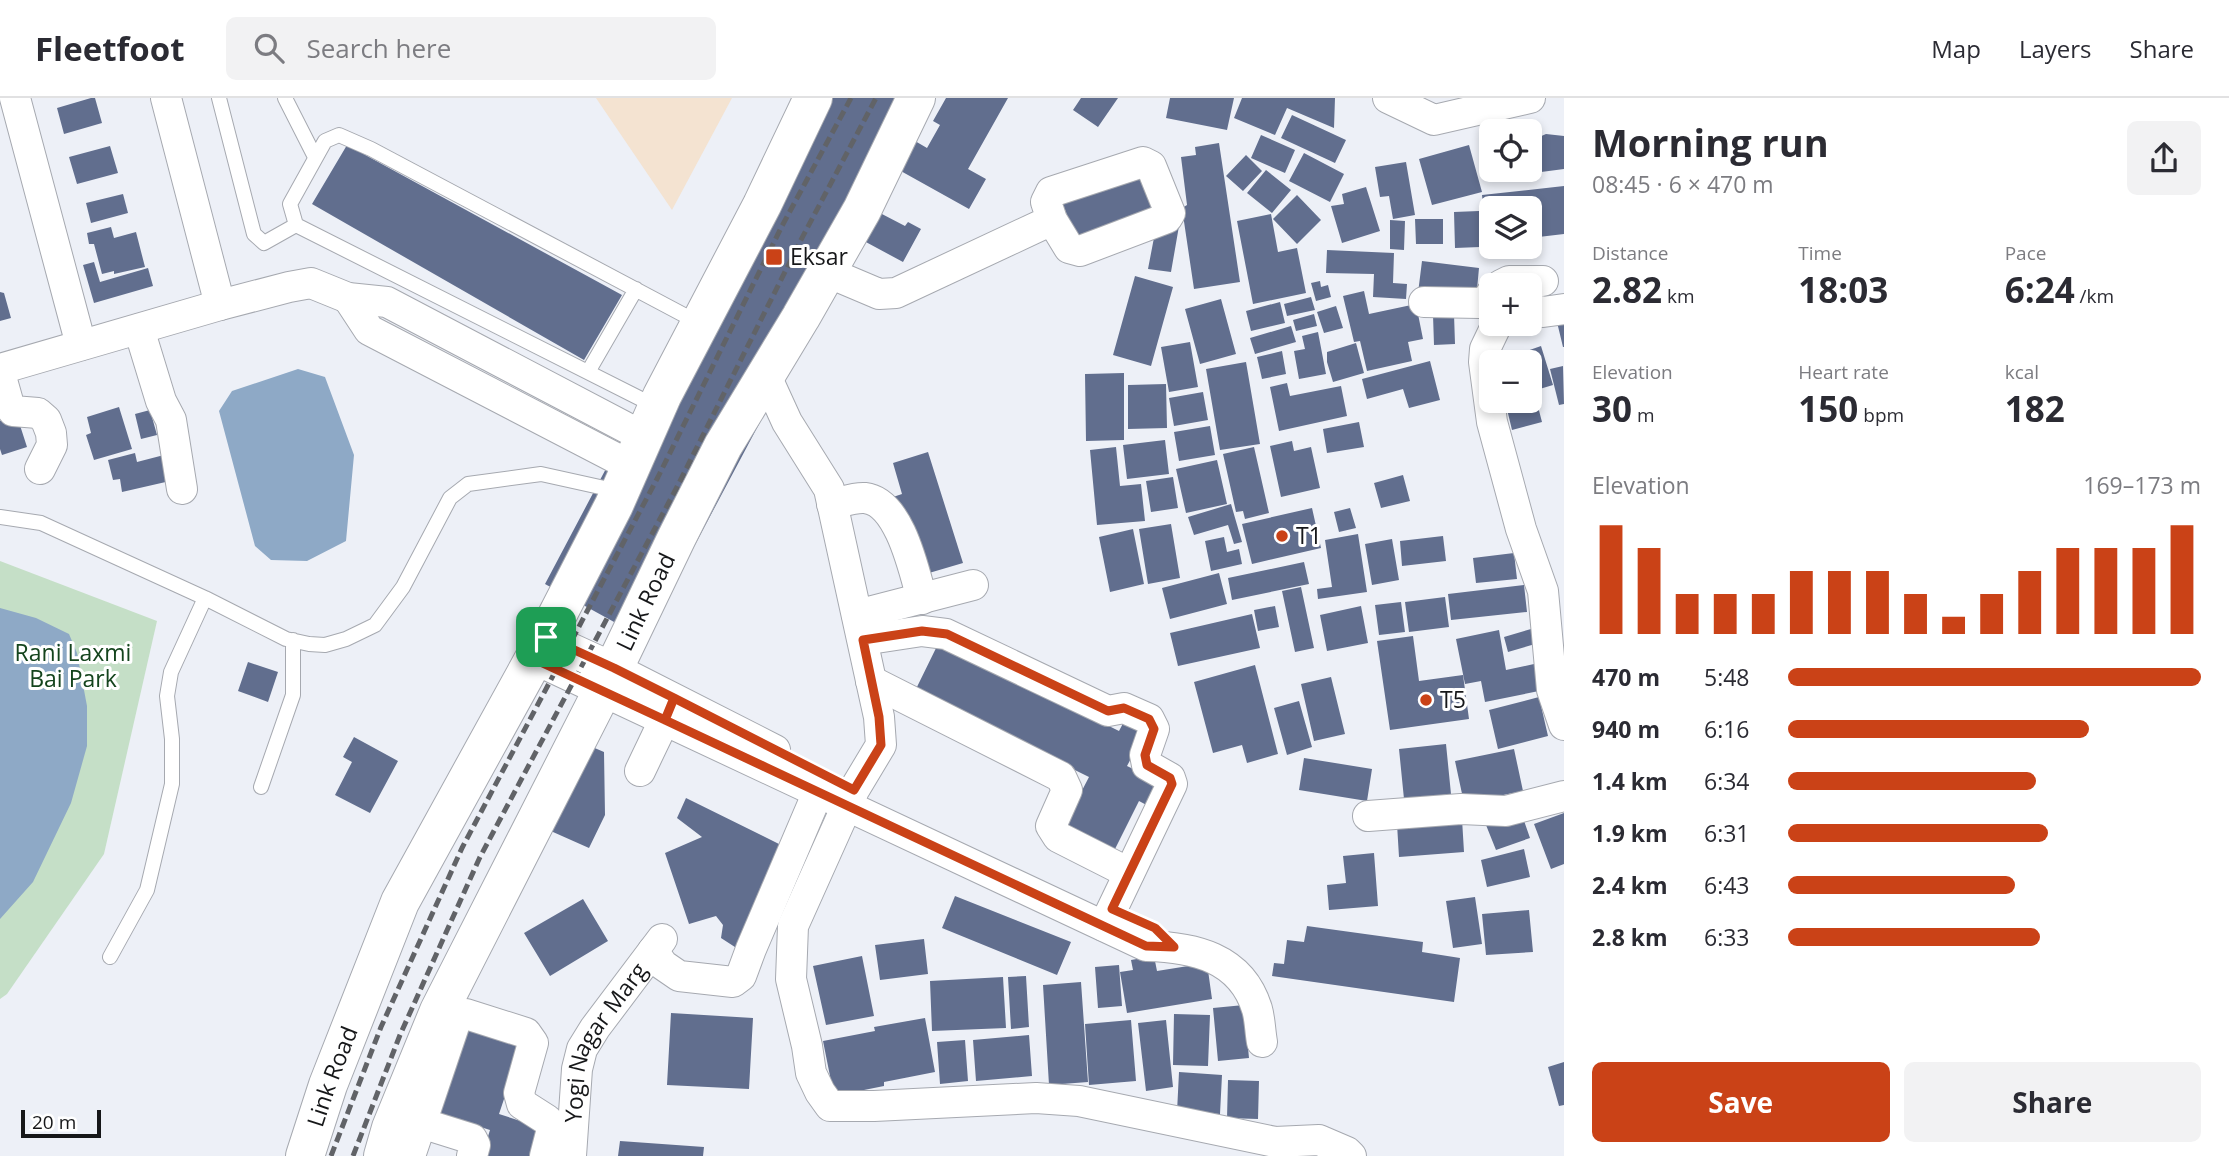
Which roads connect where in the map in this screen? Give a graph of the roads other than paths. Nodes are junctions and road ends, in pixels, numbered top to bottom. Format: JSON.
{"nodes":[{"id":1,"x":15,"y":98,"type":"edge"},
{"id":2,"x":166,"y":98,"type":"edge"},
{"id":3,"x":219,"y":98,"type":"edge"},
{"id":4,"x":285,"y":98,"type":"edge"},
{"id":5,"x":813,"y":98,"type":"edge"},
{"id":6,"x":916,"y":98,"type":"edge"},
{"id":7,"x":1388,"y":98,"type":"edge"},
{"id":8,"x":1530,"y":98,"type":"edge"},
{"id":9,"x":315,"y":157,"type":"junction"},
{"id":10,"x":1052,"y":220,"type":"dead end"},
{"id":11,"x":296,"y":225,"type":"junction"},
{"id":12,"x":827,"y":272,"type":"junction"},
{"id":13,"x":636,"y":289,"type":"junction"},
{"id":14,"x":1424,"y":302,"type":"dead end"},
{"id":15,"x":1479,"y":303,"type":"edge"},
{"id":16,"x":220,"y":305,"type":"junction"},
{"id":17,"x":1564,"y":309,"type":"edge"},
{"id":18,"x":1542,"y":312,"type":"edge"},
{"id":19,"x":700,"y":324,"type":"junction"},
{"id":20,"x":139,"y":328,"type":"junction"},
{"id":21,"x":1491,"y":336,"type":"edge"},
{"id":22,"x":80,"y":345,"type":"junction"},
{"id":23,"x":0,"y":371,"type":"edge"},
{"id":24,"x":588,"y":372,"type":"junction"},
{"id":25,"x":766,"y":376,"type":"junction"},
{"id":26,"x":638,"y":450,"type":"junction"},
{"id":27,"x":40,"y":469,"type":"dead end"},
{"id":28,"x":182,"y":489,"type":"dead end"},
{"id":29,"x":832,"y":504,"type":"junction"},
{"id":30,"x":0,"y":517,"type":"edge"},
{"id":31,"x":973,"y":585,"type":"dead end"},
{"id":32,"x":205,"y":598,"type":"junction"},
{"id":33,"x":922,"y":598,"type":"junction"},
{"id":34,"x":860,"y":628,"type":"junction"},
{"id":35,"x":293,"y":640,"type":"junction"},
{"id":36,"x":540,"y":648,"type":"junction"},
{"id":37,"x":608,"y":679,"type":"junction"},
{"id":38,"x":871,"y":681,"type":"junction"},
{"id":39,"x":669,"y":709,"type":"junction"},
{"id":40,"x":1564,"y":725,"type":"edge"},
{"id":41,"x":640,"y":771,"type":"dead end"},
{"id":42,"x":261,"y":787,"type":"dead end"},
{"id":43,"x":818,"y":792,"type":"junction"},
{"id":44,"x":1564,"y":796,"type":"edge"},
{"id":45,"x":851,"y":798,"type":"junction"},
{"id":46,"x":1368,"y":816,"type":"dead end"},
{"id":47,"x":1129,"y":873,"type":"junction"},
{"id":48,"x":1108,"y":918,"type":"junction"},
{"id":49,"x":110,"y":957,"type":"dead end"},
{"id":50,"x":1262,"y":1042,"type":"dead end"},
{"id":51,"x":421,"y":1123,"type":"junction"},
{"id":52,"x":1275,"y":1149,"type":"edge"},
{"id":53,"x":304,"y":1156,"type":"edge"},
{"id":54,"x":383,"y":1156,"type":"edge"},
{"id":55,"x":411,"y":1156,"type":"edge"},
{"id":56,"x":472,"y":1156,"type":"edge"},
{"id":57,"x":545,"y":1156,"type":"edge"},
{"id":58,"x":571,"y":1156,"type":"edge"},
{"id":59,"x":1351,"y":1156,"type":"edge"}],
"edges":[{"from":1,"to":22,"type":"street"},
{"from":2,"to":16,"type":"street"},
{"from":3,"to":11,"type":"lane"},
{"from":4,"to":9,"type":"lane"},
{"from":5,"to":19,"type":"main road","name":"Link Road"},
{"from":6,"to":12,"type":"main road","name":"Link Road"},
{"from":7,"to":8,"type":"street"},
{"from":9,"to":11,"type":"lane"},
{"from":9,"to":13,"type":"lane"},
{"from":10,"to":12,"type":"street"},
{"from":11,"to":24,"type":"lane"},
{"from":12,"to":25,"type":"main road","name":"Link Road"},
{"from":13,"to":19,"type":"lane"},
{"from":13,"to":24,"type":"lane"},
{"from":14,"to":15,"type":"street"},
{"from":16,"to":20,"type":"street"},
{"from":16,"to":26,"type":"street"},
{"from":17,"to":18,"type":"street"},
{"from":19,"to":26,"type":"main road","name":"Link Road"},
{"from":20,"to":22,"type":"street"},
{"from":20,"to":28,"type":"street"},
{"from":21,"to":40,"type":"street"},
{"from":22,"to":23,"type":"street"},
{"from":23,"to":27,"type":"street"},
{"from":24,"to":26,"type":"lane"},
{"from":25,"to":29,"type":"street"},
{"from":25,"to":37,"type":"main road","name":"Link Road"},
{"from":26,"to":35,"type":"lane"},
{"from":26,"to":36,"type":"main road","name":"Link Road"},
{"from":29,"to":33,"type":"street"},
{"from":29,"to":34,"type":"street"},
{"from":30,"to":32,"type":"lane"},
{"from":31,"to":33,"type":"street"},
{"from":32,"to":35,"type":"lane"},
{"from":32,"to":49,"type":"lane"},
{"from":33,"to":34,"type":"street"},
{"from":34,"to":38,"type":"street"},
{"from":34,"to":47,"type":"street"},
{"from":35,"to":42,"type":"lane"},
{"from":36,"to":37,"type":"street"},
{"from":36,"to":53,"type":"main road","name":"Link Road"},
{"from":37,"to":39,"type":"street"},
{"from":37,"to":54,"type":"main road","name":"Link Road"},
{"from":38,"to":45,"type":"street"},
{"from":38,"to":47,"type":"street"},
{"from":39,"to":41,"type":"street"},
{"from":39,"to":43,"type":"street"},
{"from":39,"to":45,"type":"street"},
{"from":43,"to":45,"type":"street"},
{"from":43,"to":58,"type":"street","name":"Yogi Nagar Marg"},
{"from":44,"to":46,"type":"street"},
{"from":45,"to":48,"type":"street"},
{"from":45,"to":52,"type":"street"},
{"from":47,"to":48,"type":"street"},
{"from":48,"to":50,"type":"street"},
{"from":51,"to":55,"type":"street"},
{"from":51,"to":56,"type":"street"},
{"from":51,"to":57,"type":"street"},
{"from":52,"to":59,"type":"street"}]}
